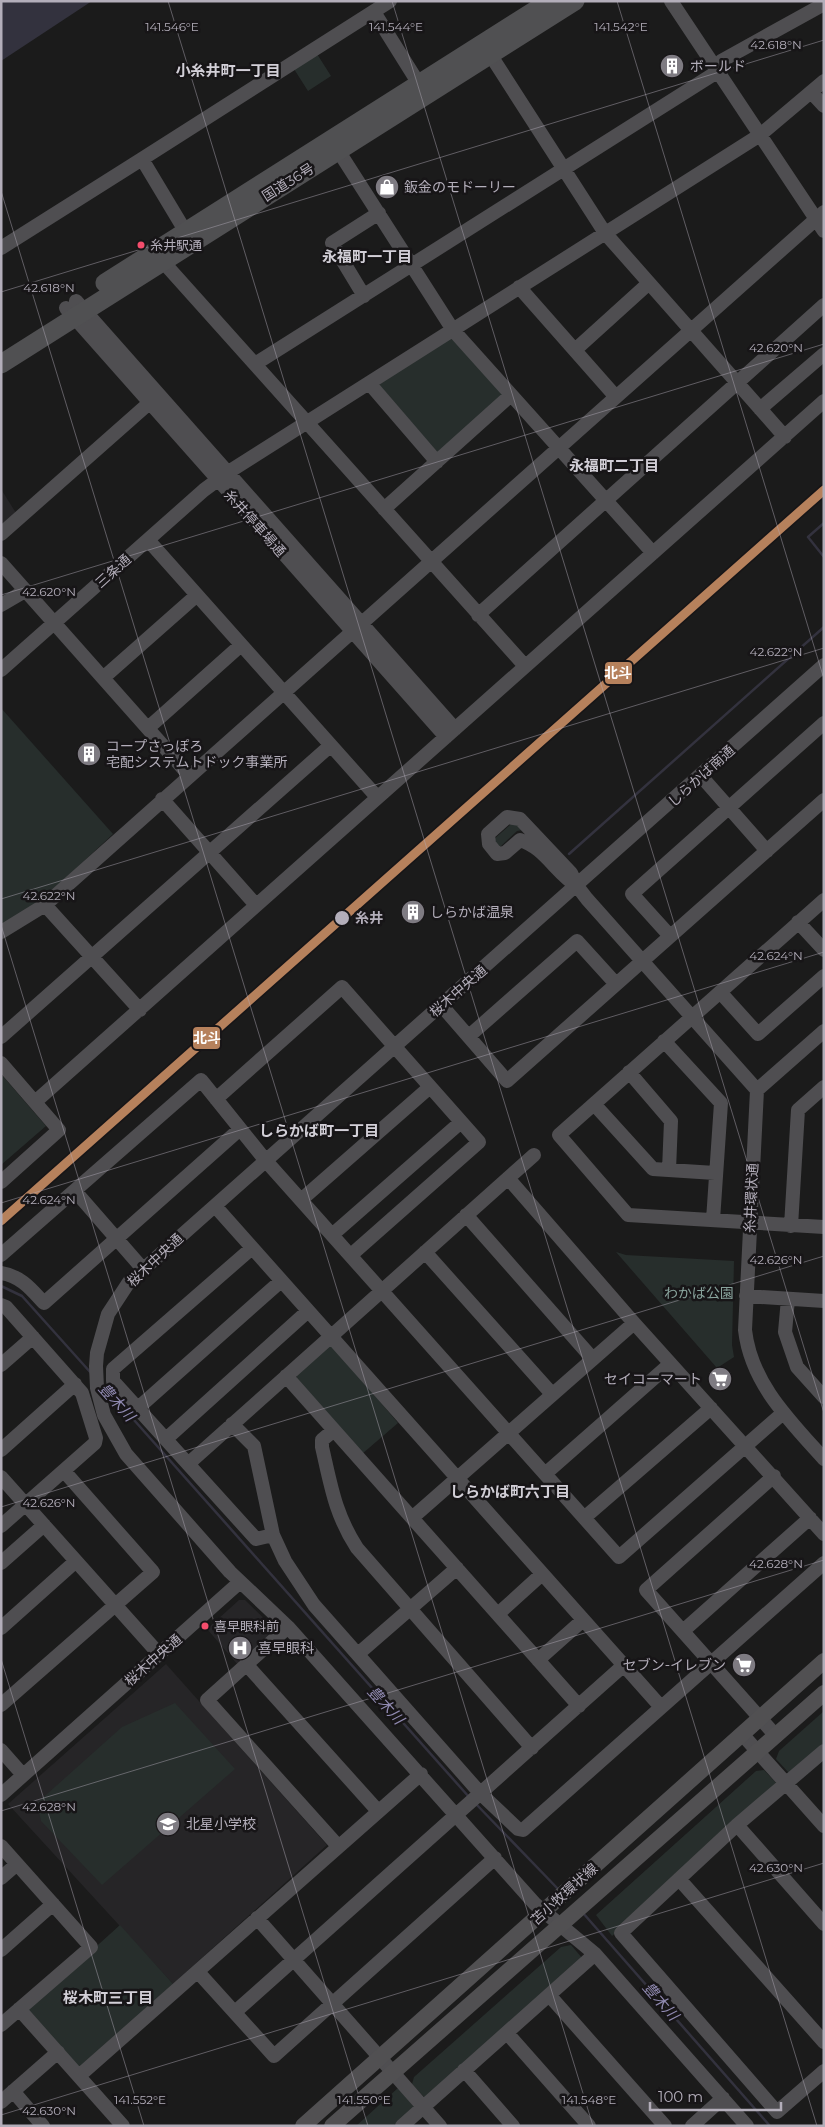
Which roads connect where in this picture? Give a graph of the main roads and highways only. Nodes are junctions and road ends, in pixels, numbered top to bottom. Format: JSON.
{"nodes":[{"id":1,"x":550,"y":1,"type":"edge"},
{"id":2,"x":575,"y":1,"type":"edge"},
{"id":3,"x":487,"y":49,"type":"junction"},
{"id":4,"x":335,"y":144,"type":"junction"},
{"id":5,"x":75,"y":309,"type":"junction"},
{"id":6,"x":1,"y":349,"type":"edge"},
{"id":7,"x":1,"y":364,"type":"edge"},
{"id":8,"x":824,"y":1661,"type":"edge"},
{"id":9,"x":824,"y":1693,"type":"edge"},
{"id":10,"x":302,"y":2126,"type":"edge"},
{"id":11,"x":332,"y":2126,"type":"edge"}],
"edges":[{"from":1,"to":3,"type":"highway","name":"国道36号"},
{"from":2,"to":3,"type":"highway","name":"国道36号"},
{"from":3,"to":4,"type":"highway","name":"国道36号"},
{"from":3,"to":4,"type":"highway","name":"国道36号"},
{"from":4,"to":5,"type":"highway","name":"国道36号"},
{"from":5,"to":6,"type":"highway","name":"国道36号"},
{"from":5,"to":7,"type":"highway","name":"国道36号"},
{"from":8,"to":10,"type":"main road","name":"苫小牧環状線"},
{"from":9,"to":11,"type":"main road","name":"苫小牧環状線"}]}
